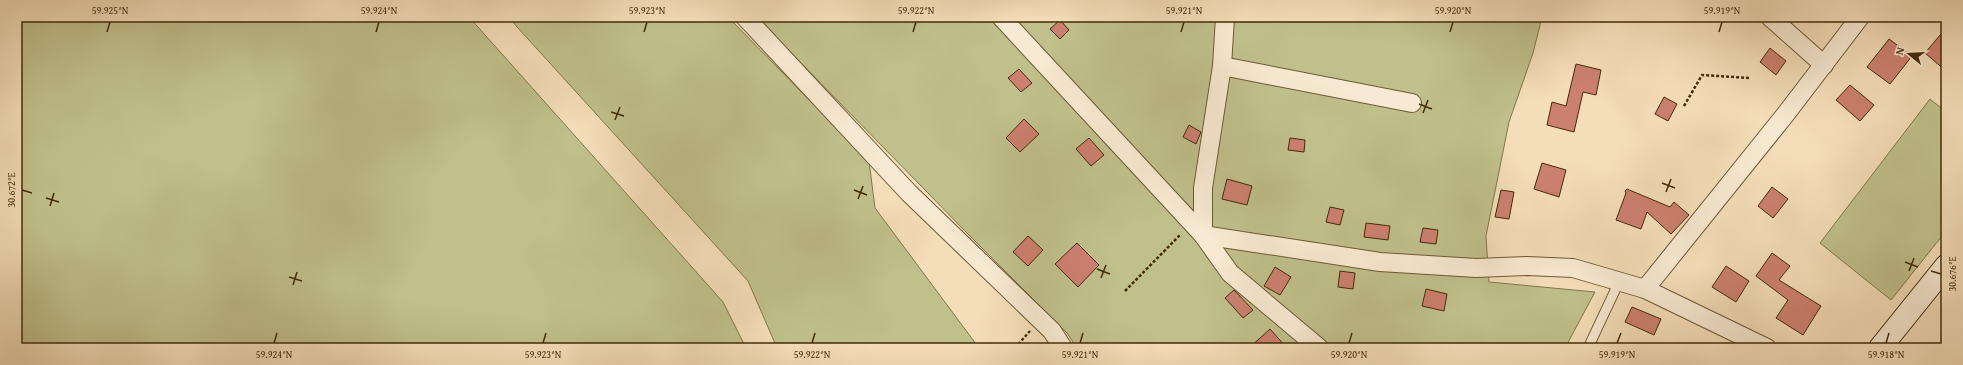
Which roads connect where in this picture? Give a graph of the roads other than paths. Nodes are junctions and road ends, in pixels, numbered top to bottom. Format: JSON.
{"nodes":[{"id":1,"x":745,"y":17,"type":"edge"},
{"id":2,"x":1001,"y":17,"type":"edge"},
{"id":3,"x":1225,"y":17,"type":"edge"},
{"id":4,"x":1770,"y":17,"type":"edge"},
{"id":5,"x":1860,"y":17,"type":"edge"},
{"id":6,"x":1824,"y":65,"type":"junction"},
{"id":7,"x":1222,"y":66,"type":"junction"},
{"id":8,"x":1412,"y":103,"type":"dead end"},
{"id":9,"x":1198,"y":229,"type":"junction"},
{"id":10,"x":1946,"y":266,"type":"edge"},
{"id":11,"x":1619,"y":282,"type":"junction"},
{"id":12,"x":1645,"y":289,"type":"junction"},
{"id":13,"x":1063,"y":348,"type":"edge"},
{"id":14,"x":1319,"y":348,"type":"edge"},
{"id":15,"x":1588,"y":348,"type":"edge"},
{"id":16,"x":1766,"y":348,"type":"edge"},
{"id":17,"x":1880,"y":348,"type":"edge"}],
"edges":[{"from":1,"to":13,"type":"street"},
{"from":2,"to":9,"type":"street"},
{"from":3,"to":7,"type":"street"},
{"from":4,"to":6,"type":"street"},
{"from":5,"to":6,"type":"street"},
{"from":6,"to":12,"type":"street"},
{"from":7,"to":8,"type":"street"},
{"from":7,"to":9,"type":"street"},
{"from":9,"to":11,"type":"street"},
{"from":9,"to":14,"type":"street"},
{"from":10,"to":17,"type":"street"},
{"from":11,"to":12,"type":"street"},
{"from":11,"to":15,"type":"lane"},
{"from":12,"to":16,"type":"street"}]}
